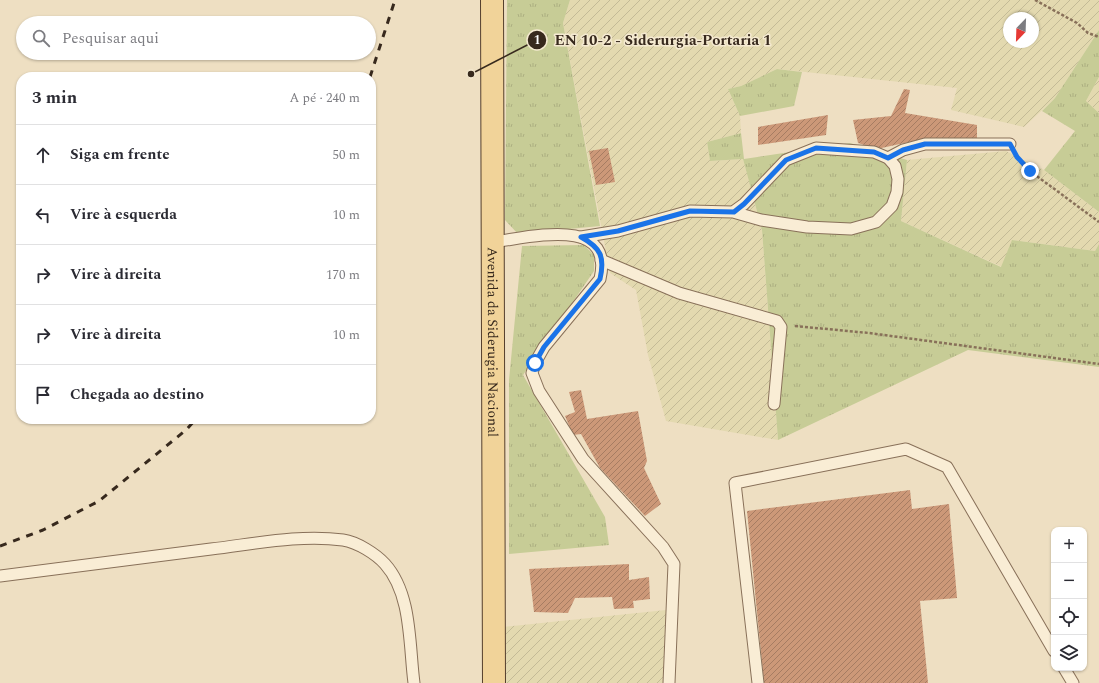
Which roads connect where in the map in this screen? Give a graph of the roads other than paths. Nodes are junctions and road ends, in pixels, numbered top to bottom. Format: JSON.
{"nodes":[{"id":1,"x":492,"y":0,"type":"edge"},
{"id":2,"x":1010,"y":144,"type":"road end"},
{"id":3,"x":888,"y":158,"type":"junction"},
{"id":4,"x":734,"y":212,"type":"junction"},
{"id":5,"x":581,"y":237,"type":"junction"},
{"id":6,"x":493,"y":242,"type":"junction"},
{"id":7,"x":601,"y":260,"type":"junction"},
{"id":8,"x":774,"y":404,"type":"dead end"},
{"id":9,"x":0,"y":576,"type":"edge"},
{"id":10,"x":1051,"y":646,"type":"edge"},
{"id":11,"x":1066,"y":671,"type":"edge"},
{"id":12,"x":414,"y":683,"type":"edge"},
{"id":13,"x":494,"y":683,"type":"edge"},
{"id":14,"x":668,"y":683,"type":"edge"},
{"id":15,"x":758,"y":683,"type":"edge"},
{"id":16,"x":1073,"y":683,"type":"edge"}],
"edges":[{"from":1,"to":6,"type":"main road","name":"Avenida da Siderugia Nacional"},
{"from":2,"to":3,"type":"lane"},
{"from":3,"to":4,"type":"lane"},
{"from":3,"to":4,"type":"lane"},
{"from":4,"to":5,"type":"lane"},
{"from":5,"to":6,"type":"lane"},
{"from":5,"to":7,"type":"lane"},
{"from":6,"to":13,"type":"main road","name":"Avenida da Siderugia Nacional"},
{"from":7,"to":8,"type":"lane"},
{"from":7,"to":14,"type":"lane"},
{"from":9,"to":12,"type":"lane"},
{"from":10,"to":15,"type":"lane"},
{"from":11,"to":16,"type":"lane"}]}
